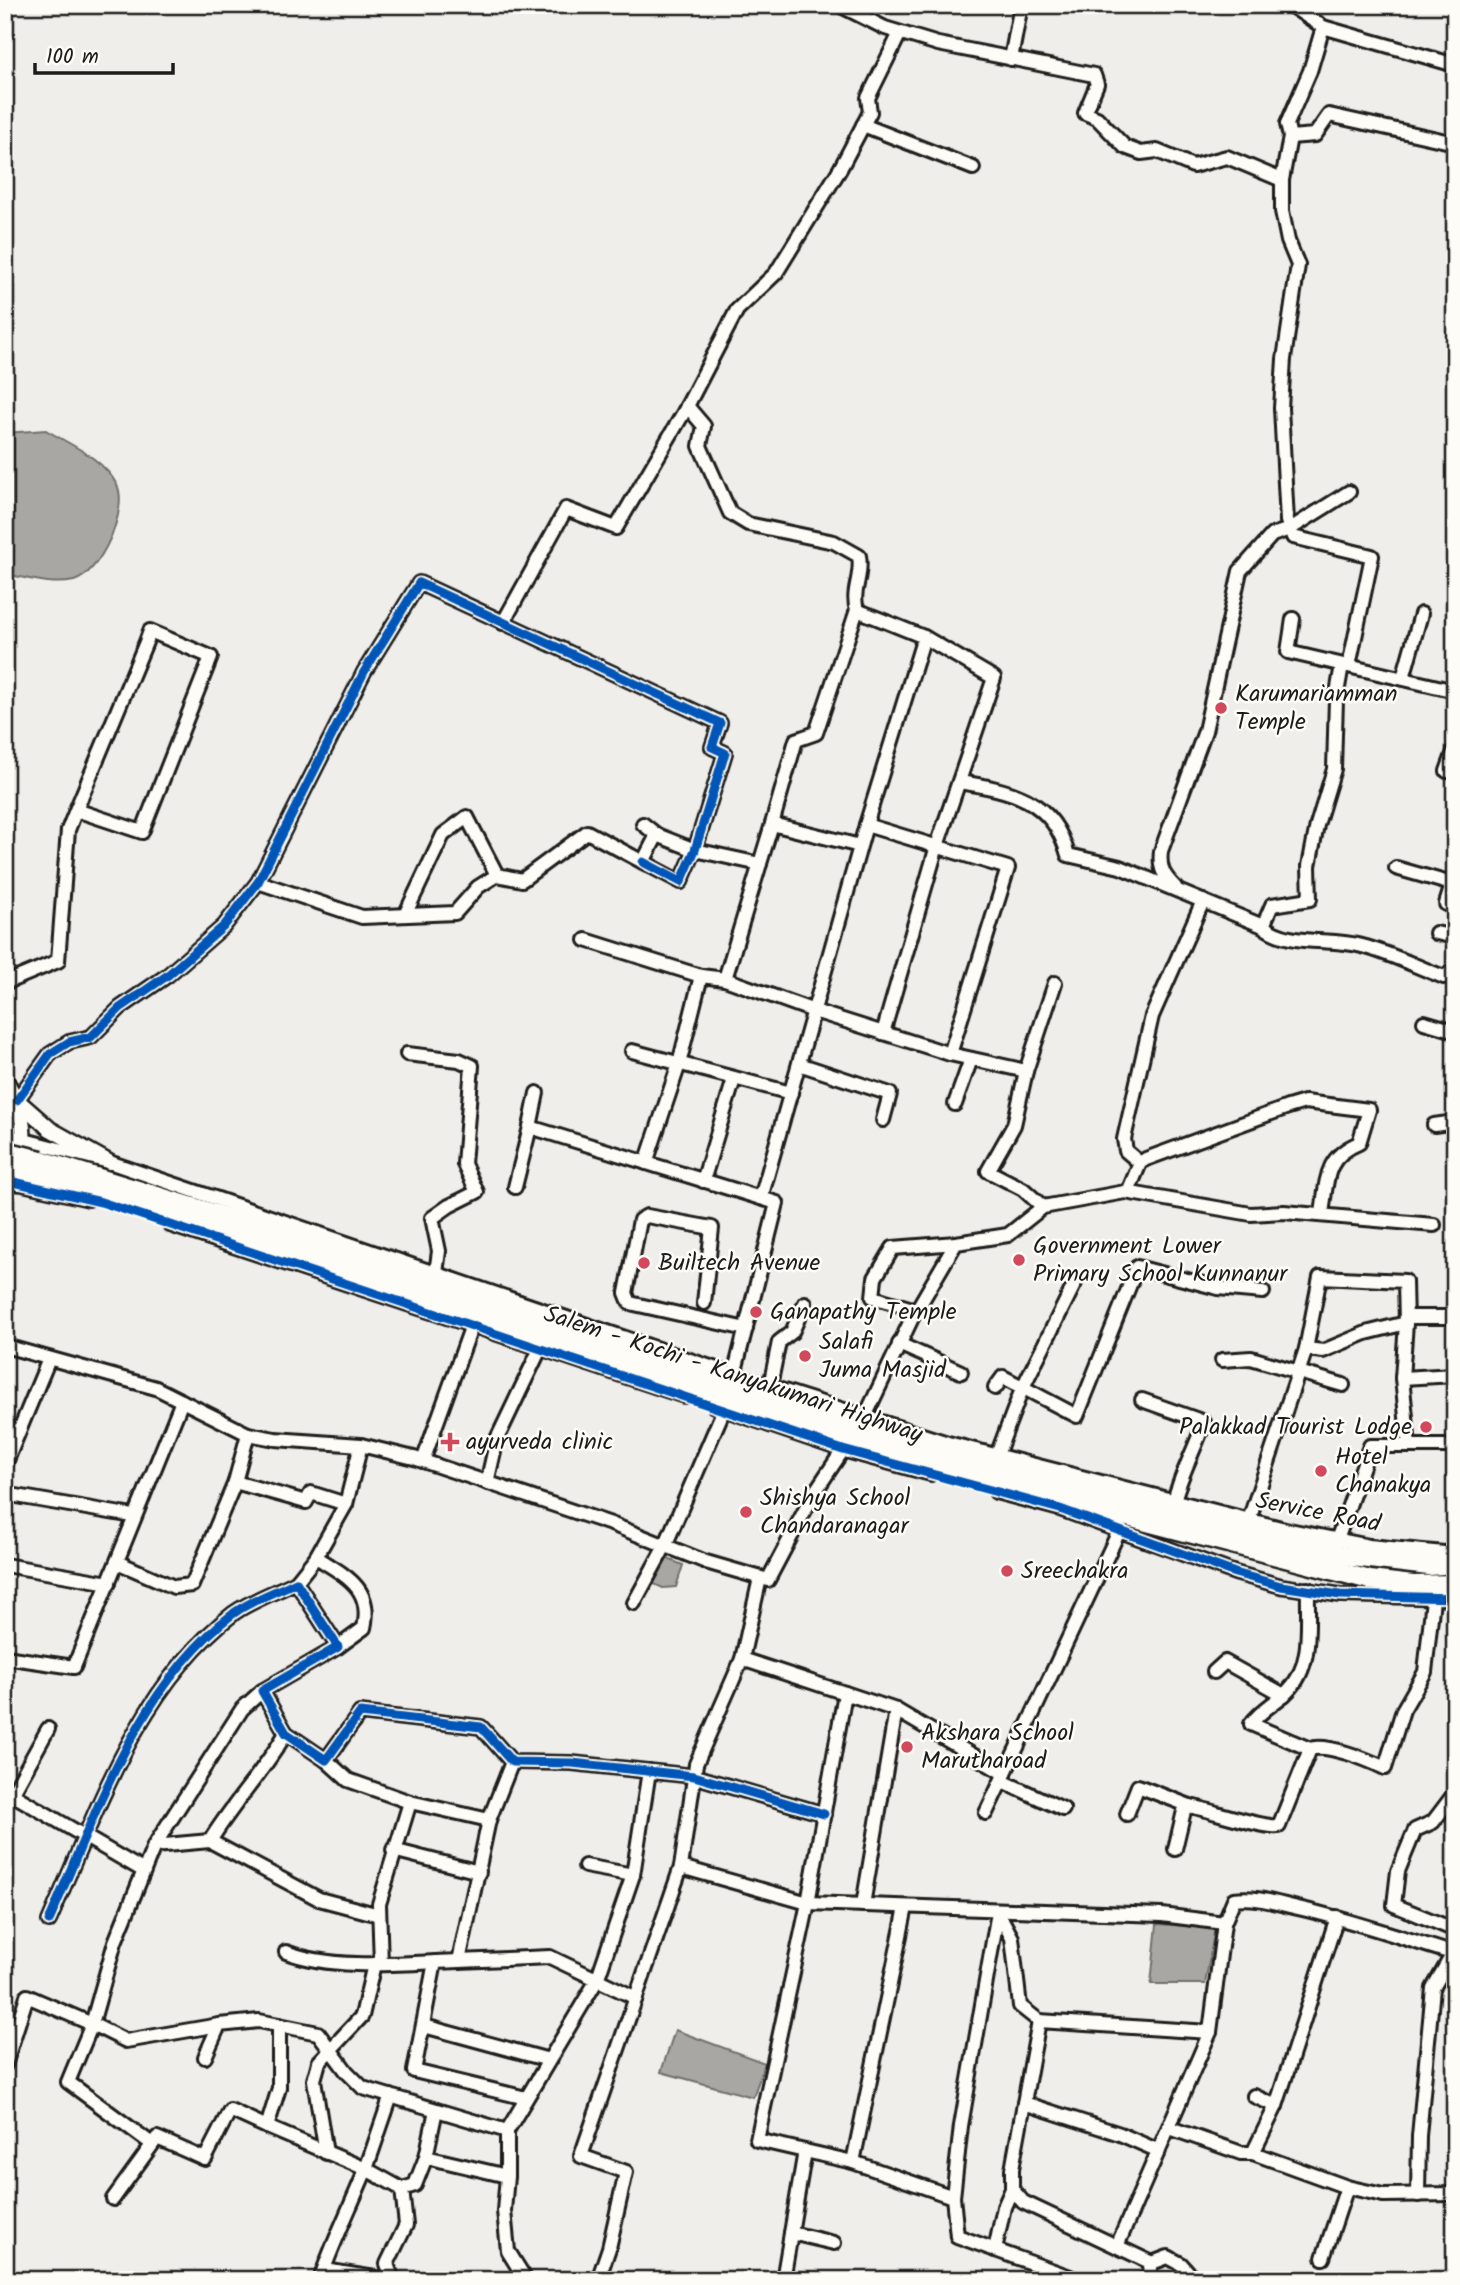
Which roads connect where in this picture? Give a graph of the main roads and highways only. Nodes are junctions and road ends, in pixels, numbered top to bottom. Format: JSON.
{"nodes":[{"id":1,"x":5,"y":1079,"type":"edge"},
{"id":2,"x":17,"y":1100,"type":"junction"},
{"id":3,"x":5,"y":1120,"type":"edge"},
{"id":4,"x":5,"y":1151,"type":"edge"},
{"id":5,"x":109,"y":1162,"type":"road end"},
{"id":6,"x":40,"y":1168,"type":"junction"},
{"id":7,"x":5,"y":1169,"type":"edge"},
{"id":8,"x":12,"y":1181,"type":"edge"},
{"id":9,"x":1455,"y":1564,"type":"edge"},
{"id":10,"x":1455,"y":1584,"type":"edge"}],
"edges":[{"from":1,"to":2,"type":"main road"},
{"from":2,"to":3,"type":"main road"},
{"from":2,"to":5,"type":"main road"},
{"from":2,"to":8,"type":"main road"},
{"from":4,"to":6,"type":"highway","name":"Salem - Kochi - Kanyakumari Highway","bridge":true},
{"from":6,"to":7,"type":"highway","name":"Salem - Kochi - Kanyakumari Highway","bridge":true},
{"from":6,"to":9,"type":"highway","name":"Salem - Kochi - Kanyakumari Highway"},
{"from":6,"to":10,"type":"highway","name":"Salem - Kochi - Kanyakumari Highway"}]}
